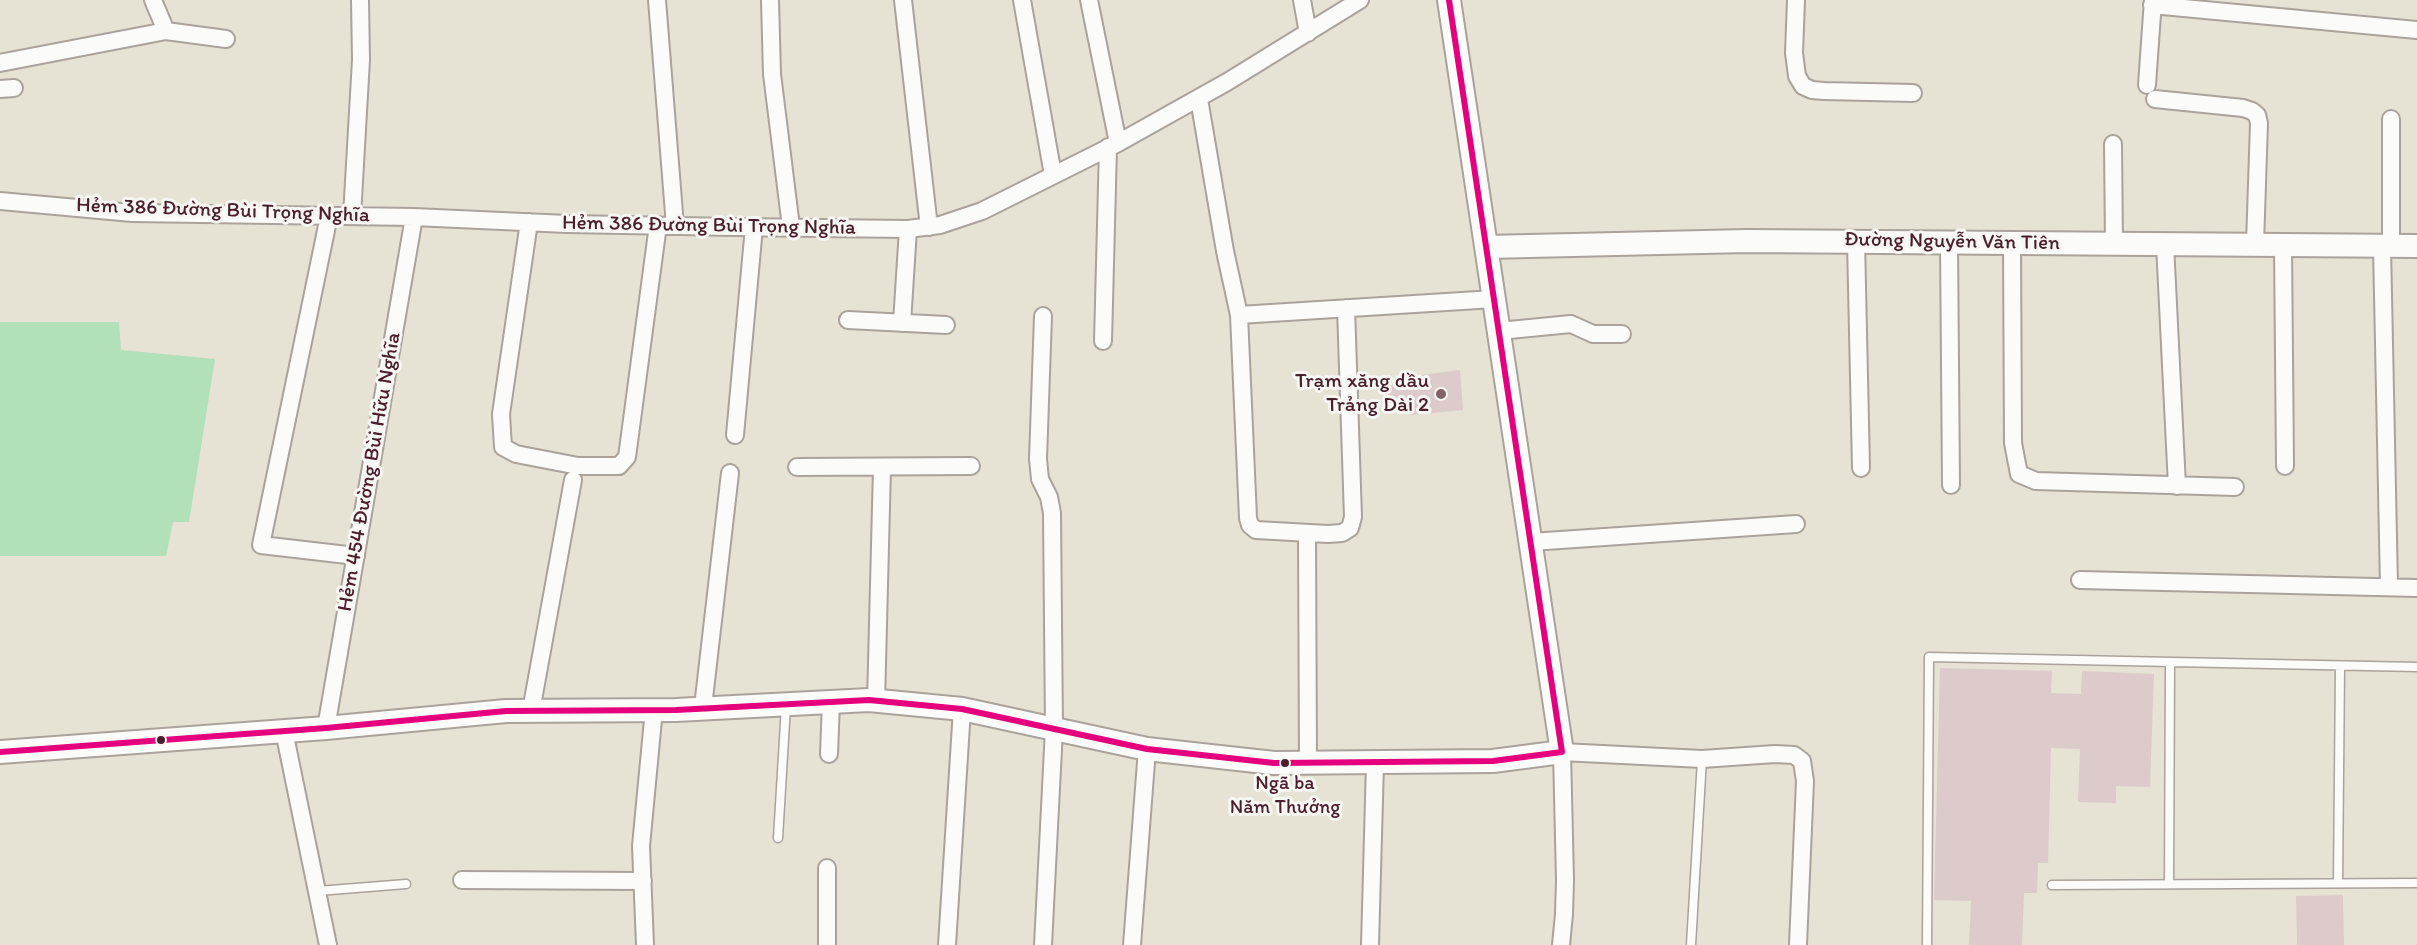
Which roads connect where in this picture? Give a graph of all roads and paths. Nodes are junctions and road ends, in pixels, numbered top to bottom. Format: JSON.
{"nodes":[{"id":1,"x":153,"y":0,"type":"edge"},
{"id":2,"x":360,"y":0,"type":"edge"},
{"id":3,"x":657,"y":0,"type":"edge"},
{"id":4,"x":770,"y":0,"type":"edge"},
{"id":5,"x":903,"y":0,"type":"edge"},
{"id":6,"x":1022,"y":0,"type":"edge"},
{"id":7,"x":1089,"y":0,"type":"edge"},
{"id":8,"x":1302,"y":0,"type":"edge"},
{"id":9,"x":1360,"y":0,"type":"edge"},
{"id":10,"x":1449,"y":0,"type":"edge"},
{"id":11,"x":1796,"y":0,"type":"edge"},
{"id":12,"x":2153,"y":2,"type":"edge"},
{"id":13,"x":2417,"y":30,"type":"edge"},
{"id":14,"x":166,"y":31,"type":"junction"},
{"id":15,"x":1308,"y":33,"type":"junction"},
{"id":16,"x":226,"y":39,"type":"dead end"},
{"id":17,"x":0,"y":63,"type":"edge"},
{"id":18,"x":1913,"y":93,"type":"dead end"},
{"id":19,"x":1199,"y":99,"type":"junction"},
{"id":20,"x":2391,"y":119,"type":"dead end"},
{"id":21,"x":2113,"y":144,"type":"dead end"},
{"id":22,"x":1113,"y":145,"type":"junction"},
{"id":23,"x":1053,"y":175,"type":"junction"},
{"id":24,"x":0,"y":201,"type":"edge"},
{"id":25,"x":329,"y":216,"type":"junction"},
{"id":26,"x":352,"y":216,"type":"junction"},
{"id":27,"x":414,"y":217,"type":"junction"},
{"id":28,"x":529,"y":222,"type":"junction"},
{"id":29,"x":658,"y":225,"type":"junction"},
{"id":30,"x":675,"y":226,"type":"junction"},
{"id":31,"x":754,"y":227,"type":"junction"},
{"id":32,"x":791,"y":227,"type":"junction"},
{"id":33,"x":929,"y":227,"type":"junction"},
{"id":34,"x":908,"y":229,"type":"junction"},
{"id":35,"x":1856,"y":241,"type":"junction"},
{"id":36,"x":1949,"y":242,"type":"junction"},
{"id":37,"x":2012,"y":243,"type":"junction"},
{"id":38,"x":2114,"y":244,"type":"junction"},
{"id":39,"x":2165,"y":244,"type":"junction"},
{"id":40,"x":2255,"y":244,"type":"junction"},
{"id":41,"x":2283,"y":244,"type":"junction"},
{"id":42,"x":2387,"y":246,"type":"junction"},
{"id":43,"x":2417,"y":246,"type":"edge"},
{"id":44,"x":1486,"y":247,"type":"junction"},
{"id":45,"x":1494,"y":299,"type":"junction"},
{"id":46,"x":1346,"y":308,"type":"junction"},
{"id":47,"x":1239,"y":315,"type":"junction"},
{"id":48,"x":1043,"y":316,"type":"dead end"},
{"id":49,"x":848,"y":320,"type":"dead end"},
{"id":50,"x":902,"y":323,"type":"junction"},
{"id":51,"x":946,"y":325,"type":"dead end"},
{"id":52,"x":1499,"y":331,"type":"junction"},
{"id":53,"x":1622,"y":334,"type":"dead end"},
{"id":54,"x":1103,"y":341,"type":"dead end"},
{"id":55,"x":735,"y":435,"type":"dead end"},
{"id":56,"x":971,"y":466,"type":"dead end"},
{"id":57,"x":2284,"y":466,"type":"dead end"},
{"id":58,"x":797,"y":467,"type":"dead end"},
{"id":59,"x":882,"y":468,"type":"junction"},
{"id":60,"x":1861,"y":468,"type":"dead end"},
{"id":61,"x":730,"y":473,"type":"dead end"},
{"id":62,"x":573,"y":480,"type":"dead end"},
{"id":63,"x":1951,"y":485,"type":"dead end"},
{"id":64,"x":2176,"y":486,"type":"junction"},
{"id":65,"x":2235,"y":487,"type":"dead end"},
{"id":66,"x":1796,"y":524,"type":"dead end"},
{"id":67,"x":1307,"y":534,"type":"junction"},
{"id":68,"x":1531,"y":542,"type":"junction"},
{"id":69,"x":356,"y":556,"type":"junction"},
{"id":70,"x":2080,"y":580,"type":"dead end"},
{"id":71,"x":2389,"y":587,"type":"junction"},
{"id":72,"x":2417,"y":588,"type":"edge"},
{"id":73,"x":2170,"y":663,"type":"junction"},
{"id":74,"x":2340,"y":666,"type":"junction"},
{"id":75,"x":2417,"y":668,"type":"edge"},
{"id":76,"x":831,"y":702,"type":"junction"},
{"id":77,"x":876,"y":702,"type":"junction"},
{"id":78,"x":786,"y":704,"type":"junction"},
{"id":79,"x":703,"y":707,"type":"junction"},
{"id":80,"x":654,"y":708,"type":"junction"},
{"id":81,"x":962,"y":709,"type":"junction"},
{"id":82,"x":531,"y":711,"type":"junction"},
{"id":83,"x":326,"y":728,"type":"junction"},
{"id":84,"x":1054,"y":729,"type":"junction"},
{"id":85,"x":284,"y":731,"type":"junction"},
{"id":86,"x":1147,"y":749,"type":"junction"},
{"id":87,"x":0,"y":752,"type":"edge"},
{"id":88,"x":1562,"y":752,"type":"junction"},
{"id":89,"x":829,"y":754,"type":"dead end"},
{"id":90,"x":1702,"y":759,"type":"junction"},
{"id":91,"x":1308,"y":762,"type":"junction"},
{"id":92,"x":1375,"y":763,"type":"junction"},
{"id":93,"x":778,"y":838,"type":"dead end"},
{"id":94,"x":827,"y":868,"type":"dead end"},
{"id":95,"x":462,"y":880,"type":"dead end"},
{"id":96,"x":643,"y":881,"type":"junction"},
{"id":97,"x":2338,"y":883,"type":"junction"},
{"id":98,"x":2417,"y":883,"type":"edge"},
{"id":99,"x":2169,"y":884,"type":"junction"},
{"id":100,"x":406,"y":885,"type":"dead end"},
{"id":101,"x":2052,"y":885,"type":"dead end"},
{"id":102,"x":318,"y":891,"type":"junction"},
{"id":103,"x":328,"y":945,"type":"edge"},
{"id":104,"x":645,"y":945,"type":"edge"},
{"id":105,"x":827,"y":945,"type":"edge"},
{"id":106,"x":946,"y":945,"type":"edge"},
{"id":107,"x":1043,"y":945,"type":"edge"},
{"id":108,"x":1132,"y":945,"type":"edge"},
{"id":109,"x":1370,"y":945,"type":"edge"},
{"id":110,"x":1561,"y":945,"type":"edge"},
{"id":111,"x":1691,"y":945,"type":"edge"},
{"id":112,"x":1798,"y":945,"type":"edge"},
{"id":113,"x":1927,"y":945,"type":"edge"}],
"edges":[{"from":1,"to":14,"type":"street"},
{"from":2,"to":26,"type":"street"},
{"from":3,"to":30,"type":"street"},
{"from":4,"to":32,"type":"street"},
{"from":5,"to":33,"type":"street"},
{"from":6,"to":23,"type":"street"},
{"from":7,"to":22,"type":"street"},
{"from":8,"to":15,"type":"street"},
{"from":9,"to":15,"type":"street","name":"Hẻm 386 Đường Bùi Trọng Nghĩa"},
{"from":10,"to":44,"type":"street"},
{"from":11,"to":18,"type":"street"},
{"from":12,"to":13,"type":"street"},
{"from":12,"to":40,"type":"street"},
{"from":14,"to":16,"type":"street"},
{"from":14,"to":17,"type":"street"},
{"from":15,"to":19,"type":"street","name":"Hẻm 386 Đường Bùi Trọng Nghĩa"},
{"from":19,"to":22,"type":"street","name":"Hẻm 386 Đường Bùi Trọng Nghĩa"},
{"from":19,"to":47,"type":"street"},
{"from":20,"to":42,"type":"street"},
{"from":21,"to":38,"type":"street"},
{"from":22,"to":23,"type":"street","name":"Hẻm 386 Đường Bùi Trọng Nghĩa"},
{"from":22,"to":54,"type":"street"},
{"from":23,"to":33,"type":"street","name":"Hẻm 386 Đường Bùi Trọng Nghĩa"},
{"from":24,"to":25,"type":"street","name":"Hẻm 386 Đường Bùi Trọng Nghĩa"},
{"from":25,"to":26,"type":"street","name":"Hẻm 386 Đường Bùi Trọng Nghĩa"},
{"from":25,"to":69,"type":"street"},
{"from":26,"to":27,"type":"street","name":"Hẻm 386 Đường Bùi Trọng Nghĩa"},
{"from":27,"to":28,"type":"street","name":"Hẻm 386 Đường Bùi Trọng Nghĩa"},
{"from":27,"to":69,"type":"street","name":"Hẻm 454 Đường Bùi Hữu Nghĩa"},
{"from":28,"to":29,"type":"street","name":"Hẻm 386 Đường Bùi Trọng Nghĩa"},
{"from":28,"to":29,"type":"street"},
{"from":29,"to":30,"type":"street","name":"Hẻm 386 Đường Bùi Trọng Nghĩa"},
{"from":30,"to":31,"type":"street","name":"Hẻm 386 Đường Bùi Trọng Nghĩa"},
{"from":31,"to":32,"type":"street","name":"Hẻm 386 Đường Bùi Trọng Nghĩa"},
{"from":31,"to":55,"type":"street"},
{"from":32,"to":34,"type":"street","name":"Hẻm 386 Đường Bùi Trọng Nghĩa"},
{"from":33,"to":34,"type":"street","name":"Hẻm 386 Đường Bùi Trọng Nghĩa"},
{"from":34,"to":50,"type":"street"},
{"from":35,"to":36,"type":"street","name":"Đường Nguyễn Văn Tiên"},
{"from":35,"to":44,"type":"street","name":"Đường Nguyễn Văn Tiên"},
{"from":35,"to":60,"type":"street"},
{"from":36,"to":37,"type":"street","name":"Đường Nguyễn Văn Tiên"},
{"from":36,"to":63,"type":"street"},
{"from":37,"to":38,"type":"street","name":"Đường Nguyễn Văn Tiên"},
{"from":37,"to":64,"type":"street"},
{"from":38,"to":39,"type":"street","name":"Đường Nguyễn Văn Tiên"},
{"from":39,"to":40,"type":"street","name":"Đường Nguyễn Văn Tiên"},
{"from":39,"to":64,"type":"street"},
{"from":40,"to":41,"type":"street","name":"Đường Nguyễn Văn Tiên"},
{"from":41,"to":42,"type":"street","name":"Đường Nguyễn Văn Tiên"},
{"from":41,"to":57,"type":"street"},
{"from":42,"to":43,"type":"street","name":"Đường Nguyễn Văn Tiên"},
{"from":42,"to":71,"type":"street"},
{"from":44,"to":45,"type":"street"},
{"from":45,"to":46,"type":"street"},
{"from":45,"to":52,"type":"street"},
{"from":46,"to":47,"type":"street"},
{"from":46,"to":67,"type":"street"},
{"from":47,"to":67,"type":"street"},
{"from":48,"to":84,"type":"street"},
{"from":49,"to":50,"type":"street"},
{"from":50,"to":51,"type":"street"},
{"from":52,"to":53,"type":"street"},
{"from":52,"to":68,"type":"street"},
{"from":56,"to":59,"type":"street"},
{"from":58,"to":59,"type":"street"},
{"from":59,"to":77,"type":"street"},
{"from":61,"to":79,"type":"street"},
{"from":62,"to":82,"type":"street"},
{"from":64,"to":65,"type":"street"},
{"from":66,"to":68,"type":"street"},
{"from":67,"to":91,"type":"street"},
{"from":68,"to":88,"type":"street"},
{"from":69,"to":83,"type":"street","name":"Hẻm 454 Đường Bùi Hữu Nghĩa"},
{"from":70,"to":71,"type":"street"},
{"from":71,"to":72,"type":"street"},
{"from":73,"to":74,"type":"lane"},
{"from":73,"to":99,"type":"lane"},
{"from":73,"to":113,"type":"lane"},
{"from":74,"to":75,"type":"lane"},
{"from":74,"to":97,"type":"lane"},
{"from":76,"to":77,"type":"street"},
{"from":76,"to":78,"type":"street"},
{"from":76,"to":89,"type":"street"},
{"from":77,"to":81,"type":"street"},
{"from":78,"to":79,"type":"street"},
{"from":78,"to":93,"type":"lane"},
{"from":79,"to":80,"type":"street"},
{"from":80,"to":82,"type":"street"},
{"from":80,"to":96,"type":"street"},
{"from":81,"to":84,"type":"street"},
{"from":81,"to":106,"type":"street"},
{"from":82,"to":83,"type":"street"},
{"from":83,"to":85,"type":"street"},
{"from":84,"to":86,"type":"street"},
{"from":84,"to":107,"type":"street"},
{"from":85,"to":87,"type":"street"},
{"from":85,"to":102,"type":"street"},
{"from":86,"to":91,"type":"street"},
{"from":86,"to":108,"type":"street"},
{"from":88,"to":90,"type":"street"},
{"from":88,"to":92,"type":"street"},
{"from":88,"to":110,"type":"street"},
{"from":90,"to":111,"type":"lane"},
{"from":90,"to":112,"type":"street"},
{"from":91,"to":92,"type":"street"},
{"from":92,"to":109,"type":"street"},
{"from":94,"to":105,"type":"street"},
{"from":95,"to":96,"type":"street"},
{"from":96,"to":104,"type":"street"},
{"from":97,"to":98,"type":"lane"},
{"from":97,"to":99,"type":"lane"},
{"from":99,"to":101,"type":"lane"},
{"from":100,"to":102,"type":"lane"},
{"from":102,"to":103,"type":"street"}]}
